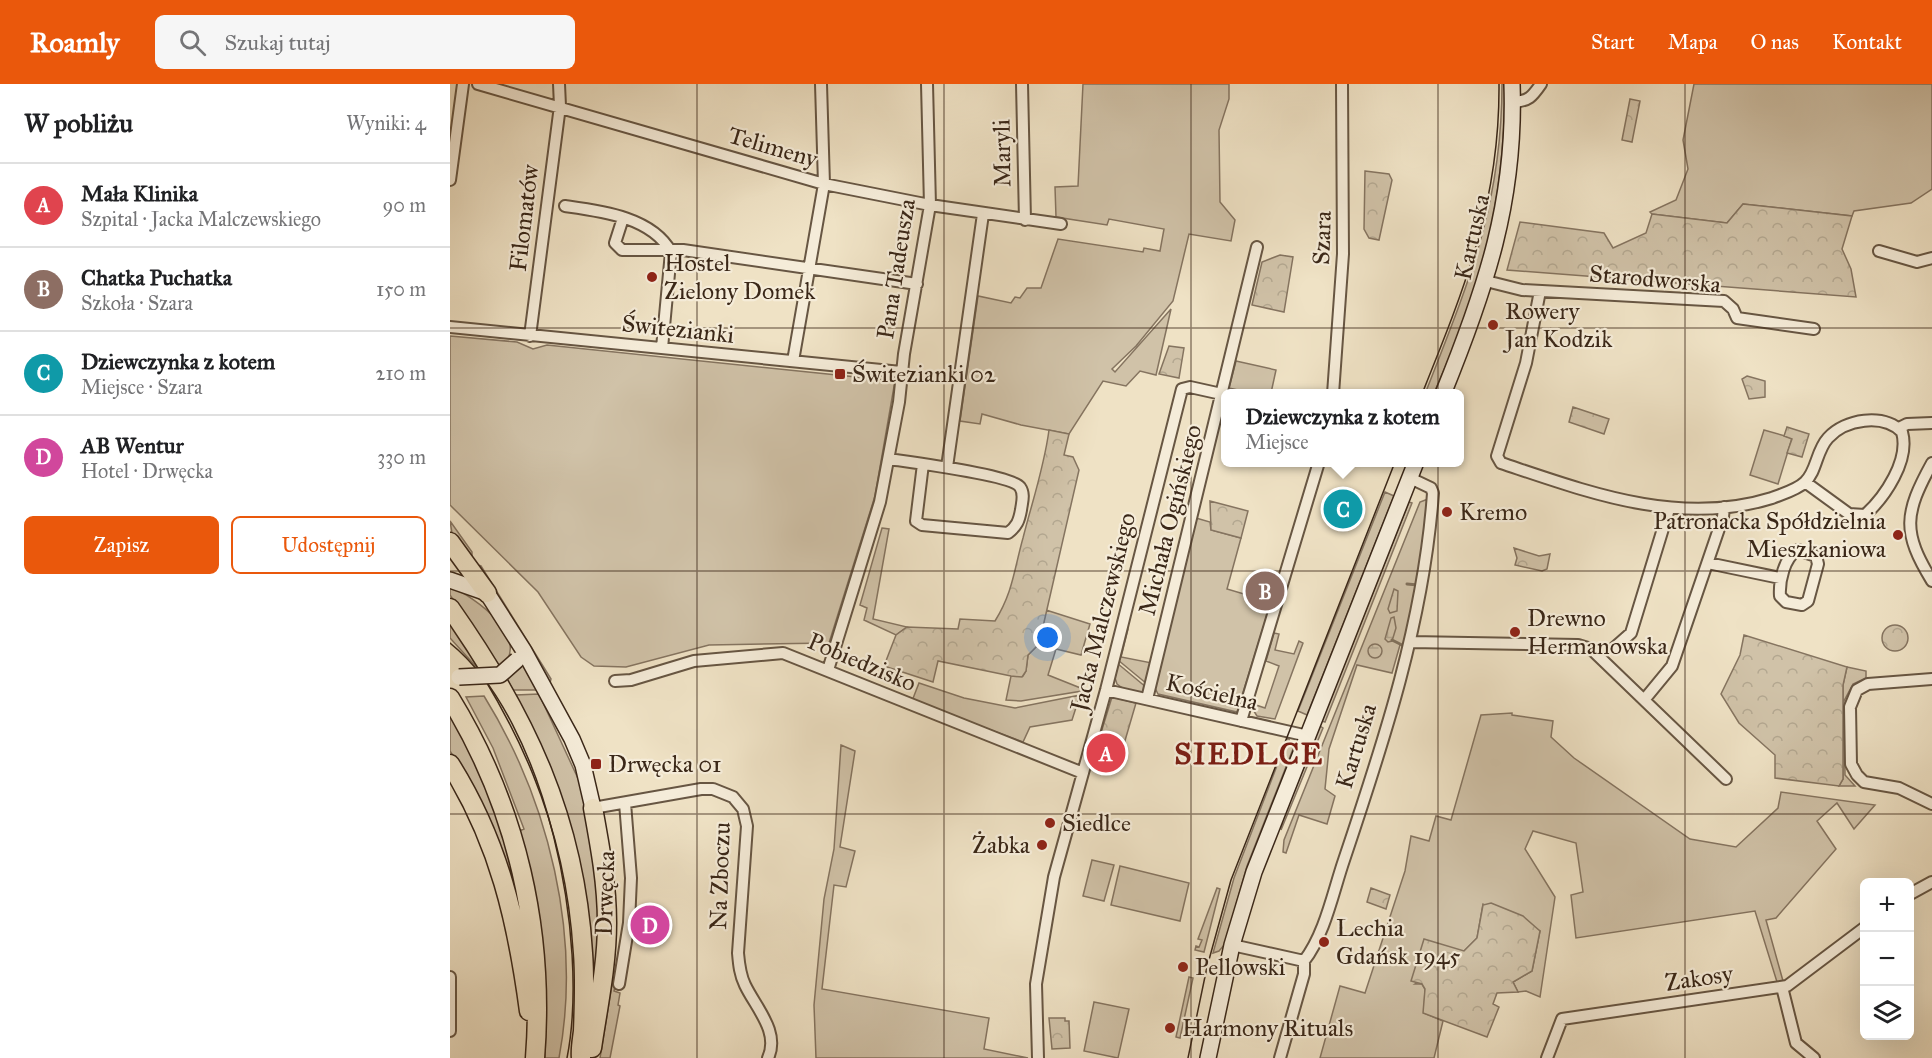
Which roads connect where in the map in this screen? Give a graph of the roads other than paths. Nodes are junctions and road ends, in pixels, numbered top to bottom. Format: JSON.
{"nodes":[{"id":1,"x":463,"y":84,"type":"edge"},
{"id":2,"x":478,"y":84,"type":"edge"},
{"id":3,"x":559,"y":84,"type":"edge"},
{"id":4,"x":821,"y":84,"type":"edge"},
{"id":5,"x":927,"y":84,"type":"edge"},
{"id":6,"x":1022,"y":84,"type":"edge"},
{"id":7,"x":1342,"y":84,"type":"edge"},
{"id":8,"x":1512,"y":84,"type":"edge"},
{"id":9,"x":1540,"y":84,"type":"edge"},
{"id":10,"x":1513,"y":102,"type":"junction"},
{"id":11,"x":560,"y":106,"type":"junction"},
{"id":12,"x":450,"y":180,"type":"edge"},
{"id":13,"x":824,"y":184,"type":"junction"},
{"id":14,"x":930,"y":205,"type":"junction"},
{"id":15,"x":565,"y":206,"type":"dead end"},
{"id":16,"x":983,"y":214,"type":"junction"},
{"id":17,"x":623,"y":218,"type":"junction"},
{"id":18,"x":1025,"y":220,"type":"junction"},
{"id":19,"x":1061,"y":224,"type":"dead end"},
{"id":20,"x":1257,"y":247,"type":"dead end"},
{"id":21,"x":1879,"y":251,"type":"dead end"},
{"id":22,"x":671,"y":252,"type":"junction"},
{"id":23,"x":1932,"y":258,"type":"edge"},
{"id":24,"x":809,"y":268,"type":"junction"},
{"id":25,"x":1486,"y":280,"type":"junction"},
{"id":26,"x":917,"y":284,"type":"junction"},
{"id":27,"x":1540,"y":291,"type":"junction"},
{"id":28,"x":450,"y":327,"type":"edge"},
{"id":29,"x":1814,"y":329,"type":"dead end"},
{"id":30,"x":530,"y":336,"type":"junction"},
{"id":31,"x":662,"y":348,"type":"junction"},
{"id":32,"x":793,"y":361,"type":"junction"},
{"id":33,"x":901,"y":372,"type":"junction"},
{"id":34,"x":1225,"y":389,"type":"edge"},
{"id":35,"x":1333,"y":389,"type":"edge"},
{"id":36,"x":1445,"y":389,"type":"edge"},
{"id":37,"x":1221,"y":394,"type":"edge"},
{"id":38,"x":1221,"y":407,"type":"edge"},
{"id":39,"x":1932,"y":423,"type":"edge"},
{"id":40,"x":1899,"y":428,"type":"junction"},
{"id":41,"x":889,"y":459,"type":"junction"},
{"id":42,"x":923,"y":464,"type":"junction"},
{"id":43,"x":1932,"y":464,"type":"edge"},
{"id":44,"x":947,"y":467,"type":"junction"},
{"id":45,"x":1317,"y":467,"type":"edge"},
{"id":46,"x":1414,"y":467,"type":"edge"},
{"id":47,"x":1410,"y":477,"type":"junction"},
{"id":48,"x":1805,"y":482,"type":"junction"},
{"id":49,"x":1724,"y":507,"type":"junction"},
{"id":50,"x":1669,"y":509,"type":"junction"},
{"id":51,"x":450,"y":542,"type":"edge"},
{"id":52,"x":1708,"y":563,"type":"junction"},
{"id":53,"x":1780,"y":578,"type":"junction"},
{"id":54,"x":450,"y":580,"type":"edge"},
{"id":55,"x":1932,"y":581,"type":"edge"},
{"id":56,"x":481,"y":590,"type":"junction"},
{"id":57,"x":450,"y":608,"type":"edge"},
{"id":58,"x":1411,"y":642,"type":"junction"},
{"id":59,"x":1614,"y":648,"type":"dead end"},
{"id":60,"x":520,"y":656,"type":"junction"},
{"id":61,"x":828,"y":670,"type":"junction"},
{"id":62,"x":454,"y":677,"type":"edge"},
{"id":63,"x":1932,"y":679,"type":"edge"},
{"id":64,"x":615,"y":681,"type":"dead end"},
{"id":65,"x":1106,"y":690,"type":"junction"},
{"id":66,"x":450,"y":698,"type":"edge"},
{"id":67,"x":1147,"y":699,"type":"junction"},
{"id":68,"x":1644,"y":700,"type":"junction"},
{"id":69,"x":1241,"y":721,"type":"junction"},
{"id":70,"x":1308,"y":736,"type":"junction"},
{"id":71,"x":450,"y":764,"type":"edge"},
{"id":72,"x":1083,"y":772,"type":"junction"},
{"id":73,"x":1726,"y":779,"type":"dead end"},
{"id":74,"x":625,"y":803,"type":"junction"},
{"id":75,"x":1932,"y":804,"type":"edge"},
{"id":76,"x":593,"y":808,"type":"junction"},
{"id":77,"x":1932,"y":882,"type":"edge"},
{"id":78,"x":1914,"y":892,"type":"edge"},
{"id":79,"x":1860,"y":931,"type":"edge"},
{"id":80,"x":1232,"y":945,"type":"junction"},
{"id":81,"x":1304,"y":961,"type":"junction"},
{"id":82,"x":450,"y":977,"type":"edge"},
{"id":83,"x":619,"y":984,"type":"dead end"},
{"id":84,"x":1782,"y":987,"type":"junction"},
{"id":85,"x":450,"y":1031,"type":"edge"},
{"id":86,"x":535,"y":1058,"type":"edge"},
{"id":87,"x":581,"y":1058,"type":"edge"},
{"id":88,"x":589,"y":1058,"type":"edge"},
{"id":89,"x":768,"y":1058,"type":"edge"},
{"id":90,"x":1038,"y":1058,"type":"edge"},
{"id":91,"x":1208,"y":1058,"type":"edge"},
{"id":92,"x":1280,"y":1058,"type":"edge"},
{"id":93,"x":1547,"y":1058,"type":"edge"},
{"id":94,"x":1814,"y":1058,"type":"edge"}],
"edges":[{"from":1,"to":12,"type":"street"},
{"from":2,"to":11,"type":"street","name":"Telimeny"},
{"from":3,"to":11,"type":"street","name":"Filomatów"},
{"from":4,"to":13,"type":"street"},
{"from":5,"to":14,"type":"street","name":"Pana Tadeusza"},
{"from":6,"to":18,"type":"street","name":"Maryli"},
{"from":7,"to":35,"type":"street","name":"Szara"},
{"from":8,"to":10,"type":"main road","name":"Kartuska"},
{"from":9,"to":10,"type":"street"},
{"from":10,"to":25,"type":"main road","name":"Kartuska"},
{"from":11,"to":13,"type":"street","name":"Telimeny"},
{"from":11,"to":30,"type":"street","name":"Filomatów"},
{"from":13,"to":14,"type":"street","name":"Telimeny"},
{"from":13,"to":24,"type":"street"},
{"from":14,"to":16,"type":"street","name":"Telimeny"},
{"from":14,"to":26,"type":"street","name":"Pana Tadeusza"},
{"from":15,"to":17,"type":"street"},
{"from":16,"to":18,"type":"street","name":"Telimeny"},
{"from":16,"to":44,"type":"street"},
{"from":17,"to":22,"type":"street"},
{"from":17,"to":22,"type":"street"},
{"from":18,"to":19,"type":"street","name":"Telimeny"},
{"from":20,"to":34,"type":"street","name":"Michała Ogińskiego"},
{"from":21,"to":23,"type":"street"},
{"from":22,"to":24,"type":"street"},
{"from":22,"to":31,"type":"street"},
{"from":24,"to":26,"type":"street"},
{"from":24,"to":32,"type":"street"},
{"from":25,"to":27,"type":"street","name":"Starodworska"},
{"from":25,"to":36,"type":"main road","name":"Kartuska"},
{"from":26,"to":33,"type":"street","name":"Pana Tadeusza"},
{"from":27,"to":29,"type":"street","name":"Starodworska"},
{"from":27,"to":50,"type":"street"},
{"from":28,"to":30,"type":"street","name":"Świtezianki"},
{"from":30,"to":31,"type":"street","name":"Świtezianki"},
{"from":31,"to":32,"type":"street","name":"Świtezianki"},
{"from":32,"to":33,"type":"street","name":"Świtezianki"},
{"from":33,"to":41,"type":"street","name":"Pana Tadeusza"},
{"from":37,"to":65,"type":"street","name":"Jacka Malczewskiego"},
{"from":38,"to":67,"type":"street","name":"Michała Ogińskiego"},
{"from":39,"to":40,"type":"street"},
{"from":40,"to":48,"type":"street"},
{"from":40,"to":48,"type":"street"},
{"from":41,"to":42,"type":"street"},
{"from":41,"to":61,"type":"street","name":"Pana Tadeusza"},
{"from":42,"to":44,"type":"street"},
{"from":42,"to":44,"type":"street"},
{"from":43,"to":55,"type":"street"},
{"from":45,"to":69,"type":"street"},
{"from":46,"to":47,"type":"main road","name":"Kartuska"},
{"from":47,"to":58,"type":"street","name":"Kartuska"},
{"from":47,"to":70,"type":"main road","name":"Kartuska"},
{"from":48,"to":49,"type":"street"},
{"from":49,"to":50,"type":"street"},
{"from":49,"to":52,"type":"street"},
{"from":50,"to":59,"type":"street"},
{"from":51,"to":56,"type":"main road"},
{"from":52,"to":53,"type":"street"},
{"from":52,"to":68,"type":"street"},
{"from":53,"to":53,"type":"street"},
{"from":54,"to":56,"type":"main road"},
{"from":56,"to":60,"type":"main road"},
{"from":57,"to":87,"type":"main road"},
{"from":58,"to":68,"type":"street"},
{"from":58,"to":81,"type":"street","name":"Kartuska"},
{"from":60,"to":62,"type":"main road","bridge":true},
{"from":60,"to":76,"type":"main road"},
{"from":61,"to":64,"type":"street","name":"Pobiedzisko"},
{"from":61,"to":72,"type":"street","name":"Pobiedzisko"},
{"from":63,"to":75,"type":"street"},
{"from":65,"to":67,"type":"street","name":"Kościelna"},
{"from":65,"to":72,"type":"street","name":"Jacka Malczewskiego"},
{"from":66,"to":86,"type":"main road"},
{"from":67,"to":69,"type":"street","name":"Kościelna"},
{"from":68,"to":73,"type":"street"},
{"from":69,"to":70,"type":"street","name":"Kościelna"},
{"from":70,"to":80,"type":"main road","name":"Kartuska"},
{"from":71,"to":86,"type":"main road"},
{"from":72,"to":90,"type":"street","name":"Jacka Malczewskiego"},
{"from":74,"to":76,"type":"street","name":"Na Zboczu"},
{"from":74,"to":83,"type":"street","name":"Drwęcka"},
{"from":74,"to":89,"type":"street","name":"Na Zboczu"},
{"from":76,"to":88,"type":"main road"},
{"from":77,"to":78,"type":"street"},
{"from":79,"to":84,"type":"street","name":"Zakosy"},
{"from":80,"to":81,"type":"street"},
{"from":80,"to":91,"type":"main road","name":"Kartuska"},
{"from":81,"to":92,"type":"street","name":"Kartuska"},
{"from":82,"to":85,"type":"street"},
{"from":84,"to":93,"type":"street","name":"Zakosy"},
{"from":84,"to":94,"type":"street"}]}
